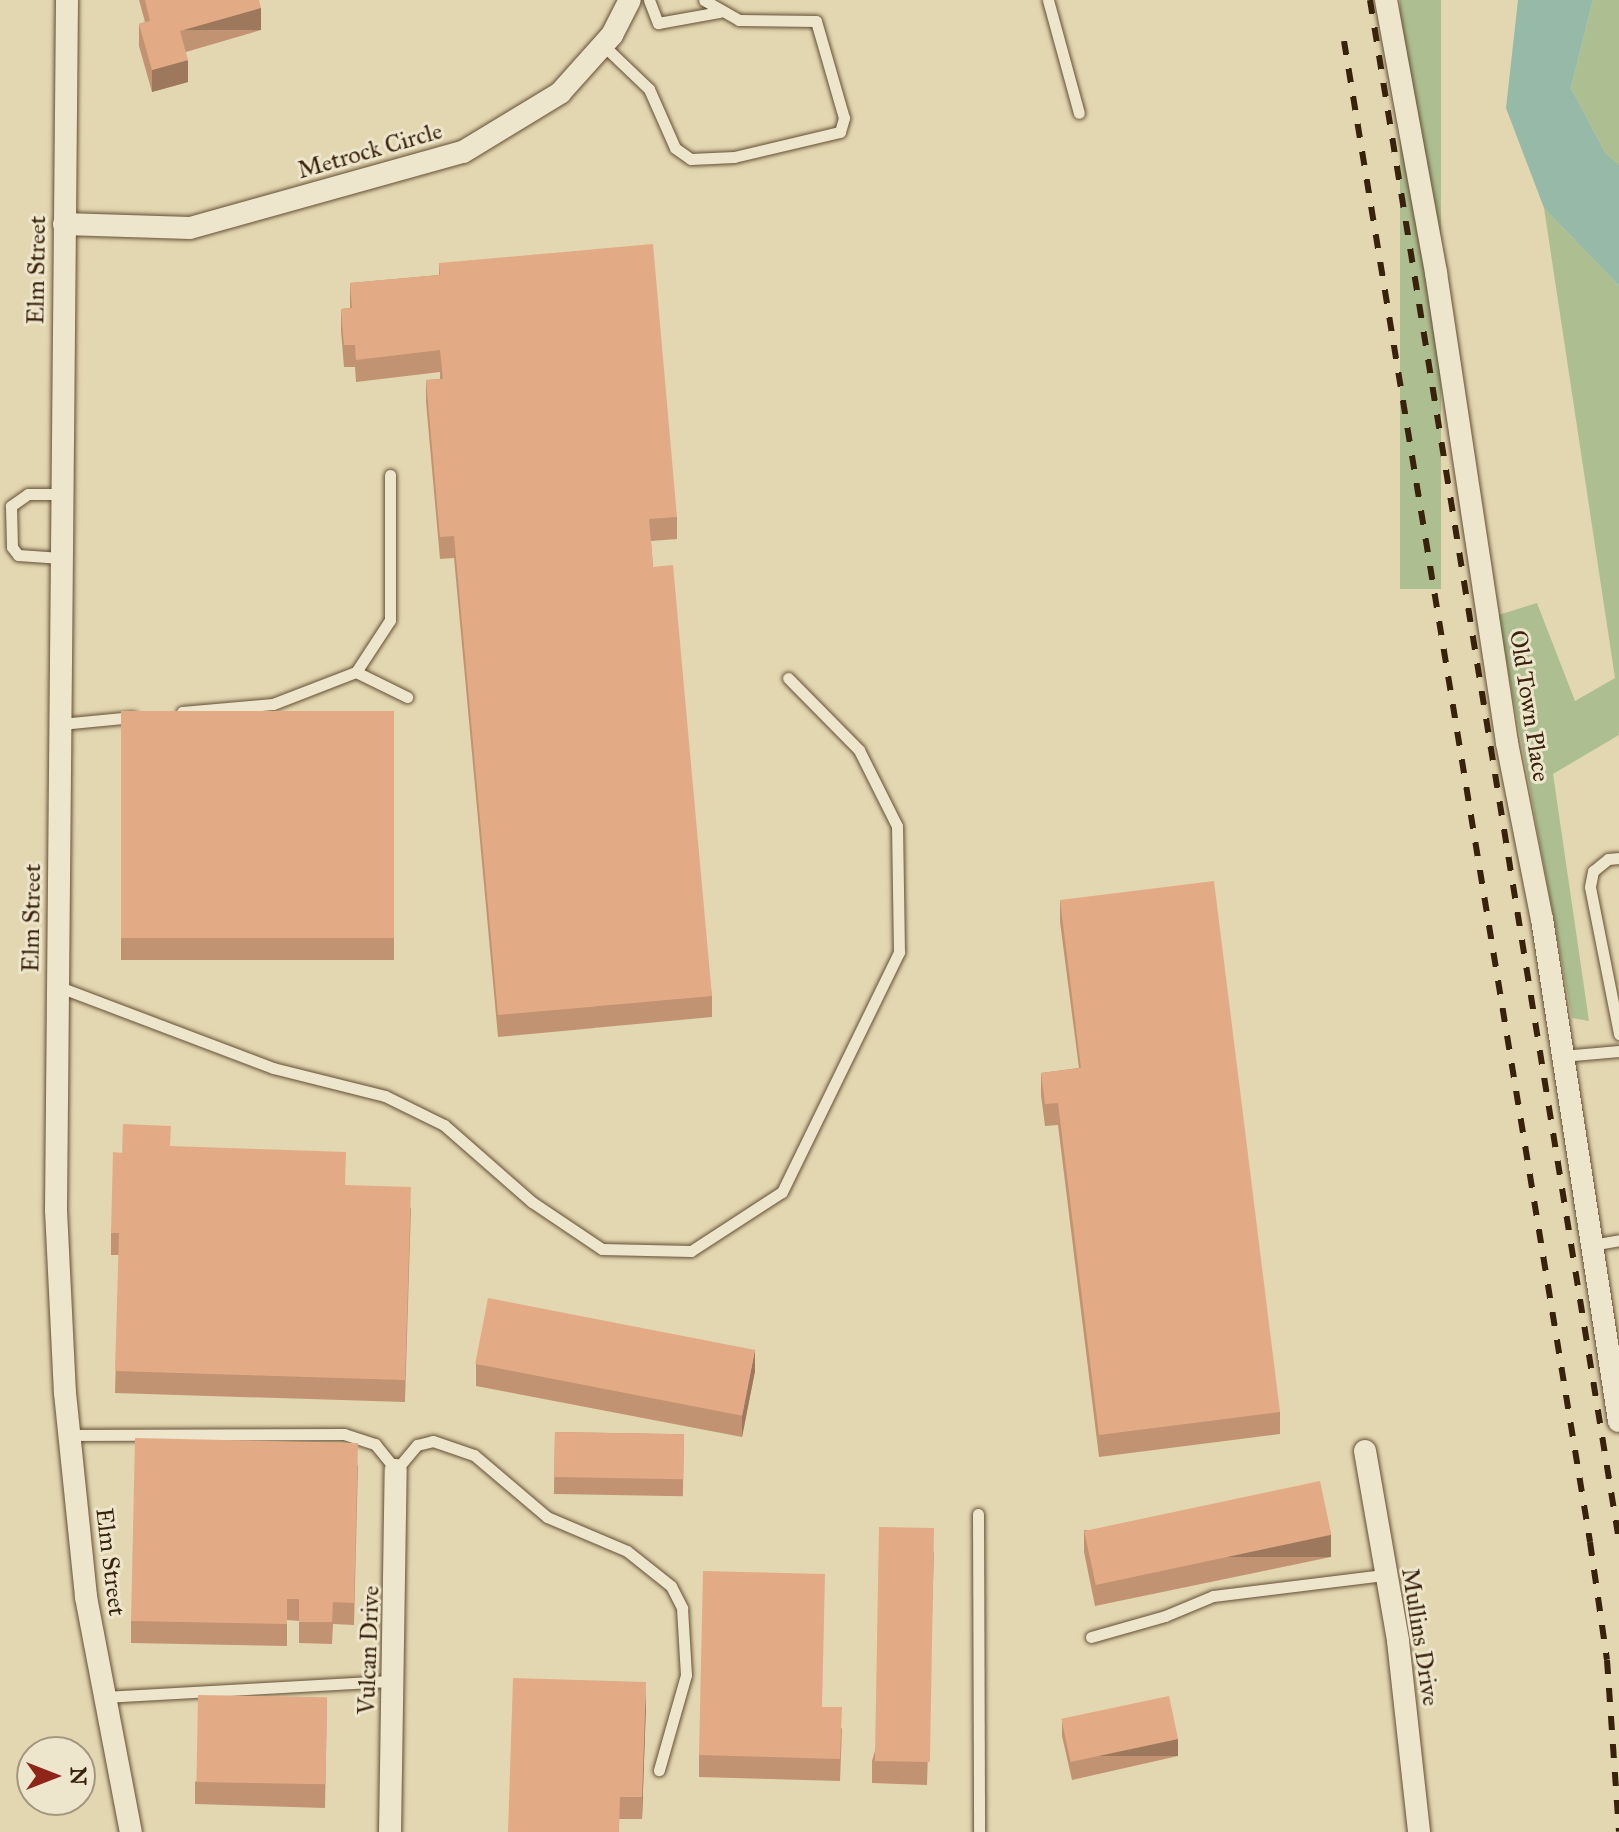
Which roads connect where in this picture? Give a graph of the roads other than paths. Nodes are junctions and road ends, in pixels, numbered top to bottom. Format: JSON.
{"nodes":[{"id":1,"x":67,"y":0,"type":"edge"},
{"id":2,"x":630,"y":0,"type":"edge"},
{"id":3,"x":649,"y":0,"type":"edge"},
{"id":4,"x":704,"y":0,"type":"edge"},
{"id":5,"x":1048,"y":0,"type":"edge"},
{"id":6,"x":1386,"y":0,"type":"edge"},
{"id":7,"x":720,"y":12,"type":"junction"},
{"id":8,"x":603,"y":45,"type":"junction"},
{"id":9,"x":1079,"y":113,"type":"dead end"},
{"id":10,"x":64,"y":224,"type":"junction"},
{"id":11,"x":390,"y":475,"type":"dead end"},
{"id":12,"x":61,"y":494,"type":"junction"},
{"id":13,"x":61,"y":558,"type":"junction"},
{"id":14,"x":356,"y":672,"type":"junction"},
{"id":15,"x":788,"y":678,"type":"dead end"},
{"id":16,"x":407,"y":697,"type":"dead end"},
{"id":17,"x":167,"y":714,"type":"edge"},
{"id":18,"x":151,"y":715,"type":"edge"},
{"id":19,"x":61,"y":724,"type":"junction"},
{"id":20,"x":1619,"y":858,"type":"edge"},
{"id":21,"x":56,"y":986,"type":"junction"},
{"id":22,"x":1619,"y":1034,"type":"edge"},
{"id":23,"x":1619,"y":1051,"type":"edge"},
{"id":24,"x":1562,"y":1056,"type":"junction"},
{"id":25,"x":1619,"y":1240,"type":"edge"},
{"id":26,"x":1592,"y":1245,"type":"junction"},
{"id":27,"x":1619,"y":1421,"type":"edge"},
{"id":28,"x":69,"y":1435,"type":"junction"},
{"id":29,"x":1365,"y":1451,"type":"dead end"},
{"id":30,"x":396,"y":1470,"type":"junction"},
{"id":31,"x":978,"y":1514,"type":"dead end"},
{"id":32,"x":1384,"y":1575,"type":"junction"},
{"id":33,"x":1091,"y":1637,"type":"dead end"},
{"id":34,"x":394,"y":1681,"type":"junction"},
{"id":35,"x":105,"y":1697,"type":"junction"},
{"id":36,"x":659,"y":1770,"type":"dead end"},
{"id":37,"x":127,"y":1830,"type":"edge"},
{"id":38,"x":390,"y":1832,"type":"edge"},
{"id":39,"x":979,"y":1832,"type":"edge"},
{"id":40,"x":1419,"y":1832,"type":"edge"}],
"edges":[{"from":1,"to":10,"type":"street","name":"Elm Street"},
{"from":2,"to":8,"type":"street","name":"Metrock Circle"},
{"from":3,"to":7,"type":"lane"},
{"from":4,"to":7,"type":"lane"},
{"from":5,"to":9,"type":"lane"},
{"from":6,"to":24,"type":"street","name":"Old Town Place"},
{"from":7,"to":8,"type":"lane"},
{"from":8,"to":10,"type":"street","name":"Metrock Circle"},
{"from":10,"to":12,"type":"street","name":"Elm Street"},
{"from":11,"to":14,"type":"lane"},
{"from":12,"to":13,"type":"street","name":"Elm Street"},
{"from":12,"to":13,"type":"lane"},
{"from":13,"to":19,"type":"street","name":"Elm Street"},
{"from":14,"to":16,"type":"lane"},
{"from":14,"to":17,"type":"lane"},
{"from":15,"to":21,"type":"lane"},
{"from":18,"to":19,"type":"lane"},
{"from":19,"to":21,"type":"street","name":"Elm Street"},
{"from":20,"to":22,"type":"lane"},
{"from":21,"to":28,"type":"street","name":"Elm Street"},
{"from":23,"to":24,"type":"lane"},
{"from":24,"to":26,"type":"street","name":"Old Town Place"},
{"from":25,"to":26,"type":"lane"},
{"from":26,"to":27,"type":"street","name":"Old Town Place"},
{"from":28,"to":30,"type":"lane"},
{"from":28,"to":35,"type":"street","name":"Elm Street"},
{"from":29,"to":32,"type":"street","name":"Mullins Drive"},
{"from":30,"to":34,"type":"street","name":"Vulcan Drive"},
{"from":30,"to":36,"type":"lane"},
{"from":31,"to":39,"type":"lane"},
{"from":32,"to":33,"type":"lane"},
{"from":32,"to":40,"type":"street","name":"Mullins Drive"},
{"from":34,"to":35,"type":"lane"},
{"from":34,"to":38,"type":"street","name":"Vulcan Drive"},
{"from":35,"to":37,"type":"street","name":"Elm Street"}]}
